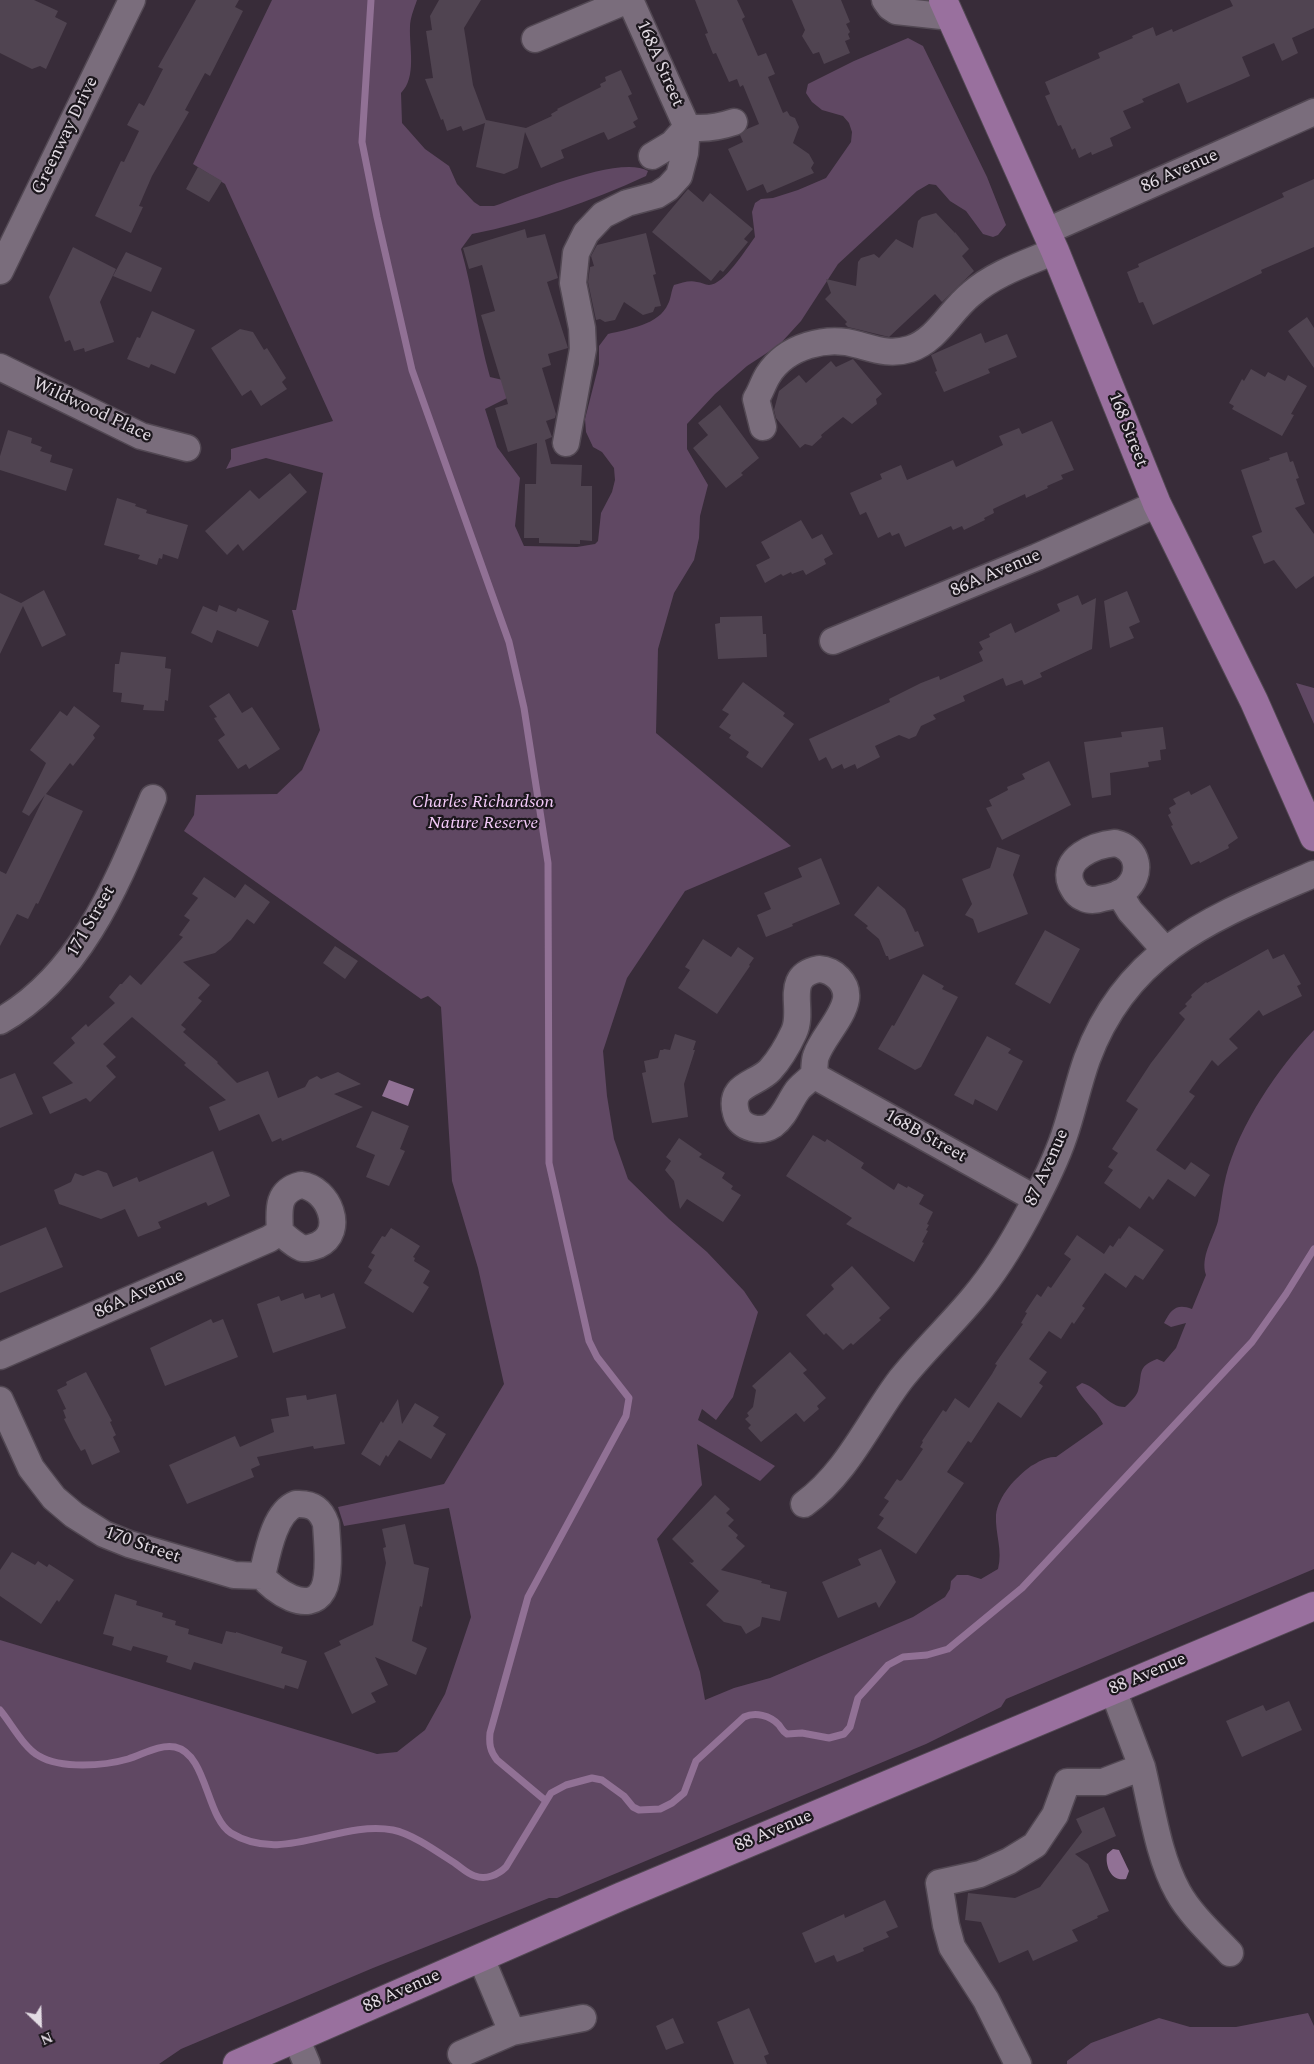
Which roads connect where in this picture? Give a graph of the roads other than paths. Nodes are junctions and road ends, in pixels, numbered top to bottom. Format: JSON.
{"nodes":[{"id":1,"x":132,"y":0,"type":"edge"},
{"id":2,"x":629,"y":0,"type":"edge"},
{"id":3,"x":885,"y":0,"type":"edge"},
{"id":4,"x":947,"y":8,"type":"edge"},
{"id":5,"x":535,"y":39,"type":"dead end"},
{"id":6,"x":1314,"y":112,"type":"edge"},
{"id":7,"x":734,"y":122,"type":"dead end"},
{"id":8,"x":687,"y":127,"type":"junction"},
{"id":9,"x":652,"y":156,"type":"dead end"},
{"id":10,"x":1051,"y":241,"type":"junction"},
{"id":11,"x":0,"y":271,"type":"edge"},
{"id":12,"x":0,"y":367,"type":"edge"},
{"id":13,"x":763,"y":427,"type":"dead end"},
{"id":14,"x":564,"y":447,"type":"dead end"},
{"id":15,"x":186,"y":448,"type":"dead end"},
{"id":16,"x":1157,"y":504,"type":"junction"},
{"id":17,"x":833,"y":641,"type":"dead end"},
{"id":18,"x":153,"y":798,"type":"dead end"},
{"id":19,"x":1314,"y":838,"type":"edge"},
{"id":20,"x":1314,"y":874,"type":"edge"},
{"id":21,"x":1119,"y":893,"type":"dead end"},
{"id":22,"x":1165,"y":950,"type":"junction"},
{"id":23,"x":0,"y":1021,"type":"edge"},
{"id":24,"x":813,"y":1075,"type":"junction"},
{"id":25,"x":1036,"y":1199,"type":"junction"},
{"id":26,"x":280,"y":1232,"type":"dead end"},
{"id":27,"x":0,"y":1356,"type":"edge"},
{"id":28,"x":0,"y":1400,"type":"edge"},
{"id":29,"x":804,"y":1504,"type":"dead end"},
{"id":30,"x":262,"y":1576,"type":"dead end"},
{"id":31,"x":1314,"y":1606,"type":"edge"},
{"id":32,"x":1113,"y":1690,"type":"junction"},
{"id":33,"x":1142,"y":1768,"type":"junction"},
{"id":34,"x":1230,"y":1953,"type":"dead end"},
{"id":35,"x":481,"y":1958,"type":"junction"},
{"id":36,"x":583,"y":2018,"type":"dead end"},
{"id":37,"x":512,"y":2032,"type":"junction"},
{"id":38,"x":296,"y":2038,"type":"junction"},
{"id":39,"x":462,"y":2054,"type":"dead end"},
{"id":40,"x":237,"y":2064,"type":"edge"},
{"id":41,"x":306,"y":2064,"type":"edge"},
{"id":42,"x":1018,"y":2064,"type":"edge"}],
"edges":[{"from":1,"to":11,"type":"street","name":"Greenway Drive"},
{"from":2,"to":5,"type":"street"},
{"from":2,"to":8,"type":"street","name":"168A Street"},
{"from":3,"to":4,"type":"street","name":"168 Street"},
{"from":4,"to":10,"type":"main road","name":"168 Street"},
{"from":6,"to":10,"type":"street","name":"86 Avenue"},
{"from":7,"to":8,"type":"street"},
{"from":8,"to":9,"type":"street"},
{"from":8,"to":14,"type":"street"},
{"from":10,"to":13,"type":"street","name":"86 Avenue"},
{"from":10,"to":16,"type":"main road","name":"168 Street"},
{"from":12,"to":15,"type":"street","name":"Wildwood Place"},
{"from":16,"to":17,"type":"street","name":"86A Avenue"},
{"from":16,"to":19,"type":"main road","name":"168 Street"},
{"from":18,"to":23,"type":"street","name":"171 Street"},
{"from":20,"to":22,"type":"street","name":"87 Avenue"},
{"from":21,"to":22,"type":"street"},
{"from":22,"to":25,"type":"street","name":"87 Avenue"},
{"from":24,"to":24,"type":"street"},
{"from":24,"to":25,"type":"street","name":"168B Street"},
{"from":25,"to":29,"type":"street","name":"87 Avenue"},
{"from":26,"to":27,"type":"street","name":"86A Avenue"},
{"from":28,"to":30,"type":"street","name":"170 Street"},
{"from":31,"to":32,"type":"main road","name":"88 Avenue"},
{"from":32,"to":33,"type":"street"},
{"from":32,"to":35,"type":"main road","name":"88 Avenue"},
{"from":33,"to":34,"type":"street"},
{"from":33,"to":42,"type":"street"},
{"from":35,"to":37,"type":"street"},
{"from":35,"to":38,"type":"main road","name":"88 Avenue"},
{"from":36,"to":37,"type":"street"},
{"from":37,"to":39,"type":"street"},
{"from":38,"to":40,"type":"main road","name":"88 Avenue"},
{"from":38,"to":41,"type":"street"}]}
